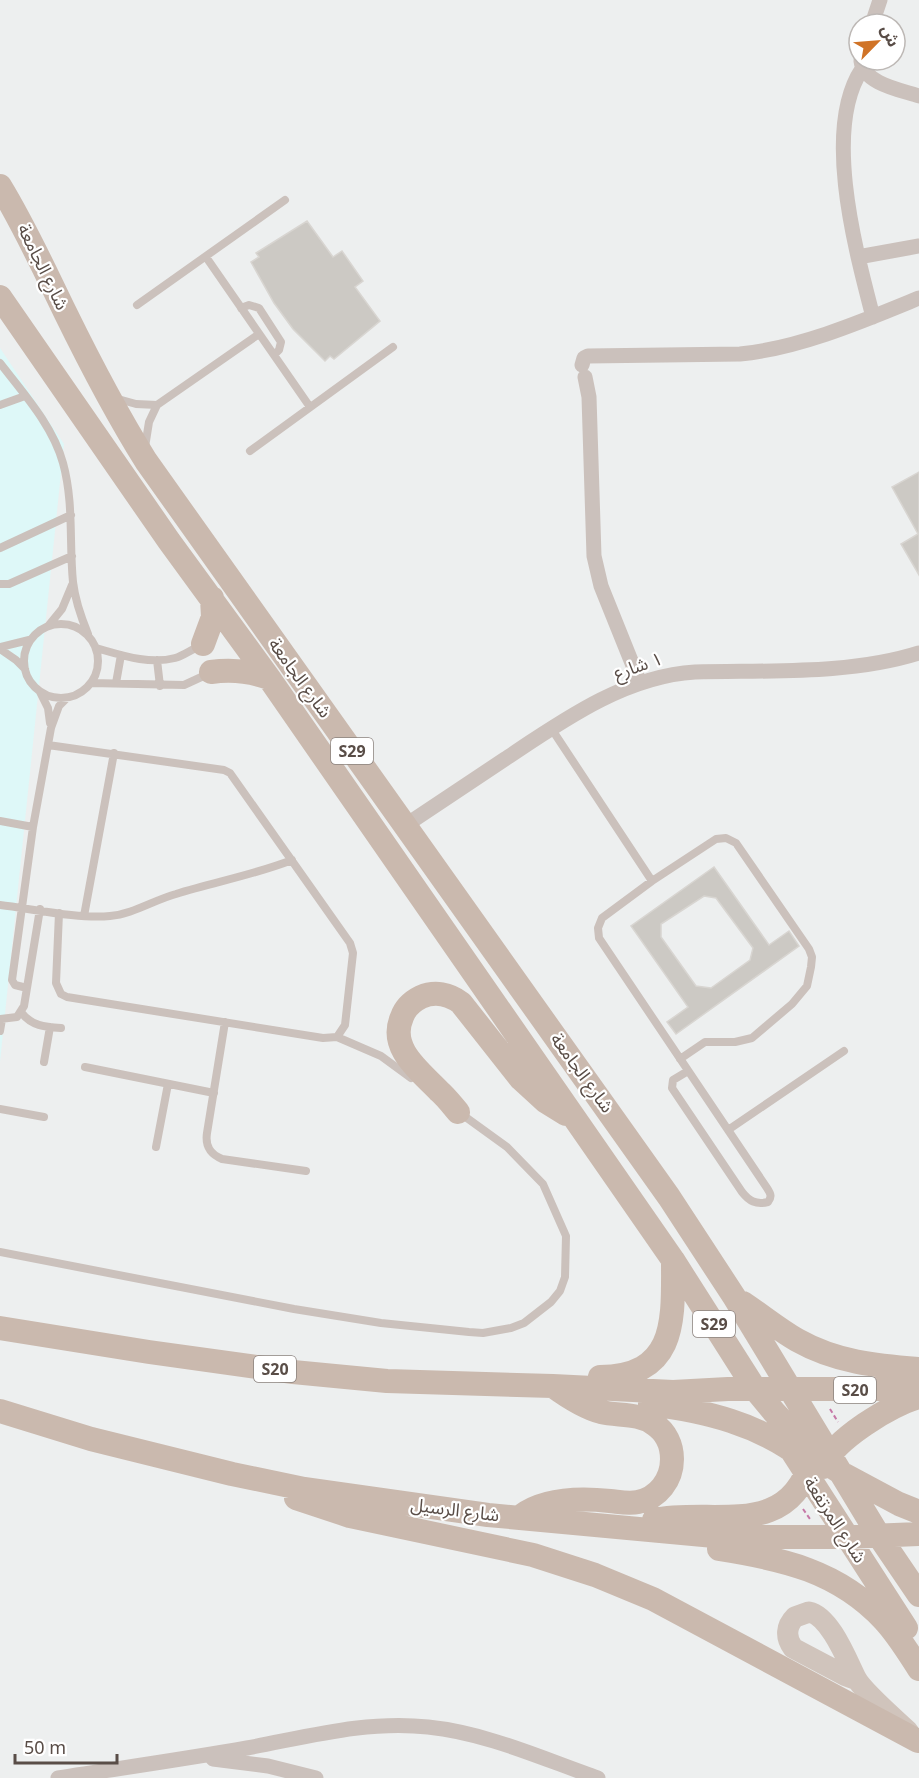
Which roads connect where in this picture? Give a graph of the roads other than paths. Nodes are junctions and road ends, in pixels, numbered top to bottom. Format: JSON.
{"nodes":[{"id":1,"x":858,"y":72,"type":"edge"},
{"id":2,"x":866,"y":72,"type":"edge"},
{"id":3,"x":919,"y":96,"type":"edge"},
{"id":4,"x":0,"y":186,"type":"edge"},
{"id":5,"x":285,"y":200,"type":"dead end"},
{"id":6,"x":919,"y":246,"type":"edge"},
{"id":7,"x":206,"y":257,"type":"junction"},
{"id":8,"x":858,"y":257,"type":"junction"},
{"id":9,"x":0,"y":297,"type":"edge"},
{"id":10,"x":919,"y":298,"type":"edge"},
{"id":11,"x":137,"y":305,"type":"dead end"},
{"id":12,"x":241,"y":308,"type":"junction"},
{"id":13,"x":873,"y":317,"type":"junction"},
{"id":14,"x":259,"y":334,"type":"junction"},
{"id":15,"x":393,"y":348,"type":"dead end"},
{"id":16,"x":274,"y":355,"type":"junction"},
{"id":17,"x":0,"y":363,"type":"edge"},
{"id":18,"x":106,"y":392,"type":"junction"},
{"id":19,"x":25,"y":396,"type":"junction"},
{"id":20,"x":0,"y":405,"type":"edge"},
{"id":21,"x":157,"y":405,"type":"junction"},
{"id":22,"x":310,"y":407,"type":"junction"},
{"id":23,"x":250,"y":451,"type":"dead end"},
{"id":24,"x":146,"y":461,"type":"junction"},
{"id":25,"x":71,"y":515,"type":"junction"},
{"id":26,"x":0,"y":548,"type":"edge"},
{"id":27,"x":72,"y":556,"type":"junction"},
{"id":28,"x":73,"y":581,"type":"junction"},
{"id":29,"x":0,"y":584,"type":"edge"},
{"id":30,"x":212,"y":598,"type":"junction"},
{"id":31,"x":49,"y":625,"type":"junction"},
{"id":32,"x":88,"y":634,"type":"junction"},
{"id":33,"x":218,"y":635,"type":"junction"},
{"id":34,"x":29,"y":640,"type":"junction"},
{"id":35,"x":0,"y":648,"type":"edge"},
{"id":36,"x":96,"y":648,"type":"junction"},
{"id":37,"x":919,"y":653,"type":"edge"},
{"id":38,"x":121,"y":655,"type":"junction"},
{"id":39,"x":157,"y":660,"type":"junction"},
{"id":40,"x":233,"y":660,"type":"junction"},
{"id":41,"x":25,"y":669,"type":"junction"},
{"id":42,"x":269,"y":678,"type":"junction"},
{"id":43,"x":92,"y":683,"type":"junction"},
{"id":44,"x":116,"y":683,"type":"junction"},
{"id":45,"x":640,"y":683,"type":"junction"},
{"id":46,"x":160,"y":686,"type":"junction"},
{"id":47,"x":39,"y":691,"type":"junction"},
{"id":48,"x":67,"y":698,"type":"junction"},
{"id":49,"x":51,"y":728,"type":"junction"},
{"id":50,"x":551,"y":728,"type":"junction"},
{"id":51,"x":48,"y":745,"type":"junction"},
{"id":52,"x":114,"y":753,"type":"junction"},
{"id":53,"x":0,"y":821,"type":"edge"},
{"id":54,"x":406,"y":825,"type":"junction"},
{"id":55,"x":33,"y":826,"type":"junction"},
{"id":56,"x":292,"y":860,"type":"junction"},
{"id":57,"x":652,"y":881,"type":"junction"},
{"id":58,"x":0,"y":904,"type":"edge"},
{"id":59,"x":21,"y":908,"type":"junction"},
{"id":60,"x":40,"y":909,"type":"junction"},
{"id":61,"x":60,"y":913,"type":"junction"},
{"id":62,"x":84,"y":916,"type":"junction"},
{"id":63,"x":27,"y":988,"type":"junction"},
{"id":64,"x":21,"y":1012,"type":"junction"},
{"id":65,"x":1,"y":1019,"type":"edge"},
{"id":66,"x":225,"y":1022,"type":"junction"},
{"id":67,"x":50,"y":1027,"type":"junction"},
{"id":68,"x":61,"y":1028,"type":"dead end"},
{"id":69,"x":0,"y":1031,"type":"edge"},
{"id":70,"x":337,"y":1037,"type":"junction"},
{"id":71,"x":844,"y":1051,"type":"dead end"},
{"id":72,"x":680,"y":1059,"type":"junction"},
{"id":73,"x":44,"y":1062,"type":"dead end"},
{"id":74,"x":85,"y":1067,"type":"dead end"},
{"id":75,"x":688,"y":1071,"type":"junction"},
{"id":76,"x":168,"y":1084,"type":"junction"},
{"id":77,"x":214,"y":1093,"type":"junction"},
{"id":78,"x":0,"y":1109,"type":"edge"},
{"id":79,"x":458,"y":1112,"type":"junction"},
{"id":80,"x":44,"y":1117,"type":"dead end"},
{"id":81,"x":576,"y":1121,"type":"junction"},
{"id":82,"x":728,"y":1130,"type":"junction"},
{"id":83,"x":156,"y":1147,"type":"dead end"},
{"id":84,"x":306,"y":1171,"type":"dead end"},
{"id":85,"x":0,"y":1252,"type":"edge"},
{"id":86,"x":673,"y":1260,"type":"junction"},
{"id":87,"x":735,"y":1298,"type":"junction"},
{"id":88,"x":0,"y":1328,"type":"edge"},
{"id":89,"x":919,"y":1369,"type":"edge"},
{"id":90,"x":493,"y":1384,"type":"junction"},
{"id":91,"x":553,"y":1386,"type":"junction"},
{"id":92,"x":581,"y":1387,"type":"junction"},
{"id":93,"x":755,"y":1389,"type":"junction"},
{"id":94,"x":791,"y":1389,"type":"junction"},
{"id":95,"x":919,"y":1389,"type":"edge"},
{"id":96,"x":919,"y":1397,"type":"edge"},
{"id":97,"x":0,"y":1411,"type":"edge"},
{"id":98,"x":788,"y":1446,"type":"junction"},
{"id":99,"x":820,"y":1464,"type":"junction"},
{"id":100,"x":232,"y":1474,"type":"junction"},
{"id":101,"x":919,"y":1512,"type":"edge"},
{"id":102,"x":520,"y":1517,"type":"junction"},
{"id":103,"x":629,"y":1528,"type":"junction"},
{"id":104,"x":919,"y":1533,"type":"edge"},
{"id":105,"x":879,"y":1536,"type":"junction"},
{"id":106,"x":845,"y":1537,"type":"junction"},
{"id":107,"x":919,"y":1595,"type":"edge"},
{"id":108,"x":919,"y":1647,"type":"edge"},
{"id":109,"x":919,"y":1669,"type":"edge"},
{"id":110,"x":857,"y":1680,"type":"dead end"},
{"id":111,"x":918,"y":1742,"type":"edge"},
{"id":112,"x":192,"y":1758,"type":"junction"},
{"id":113,"x":58,"y":1778,"type":"edge"},
{"id":114,"x":316,"y":1778,"type":"edge"},
{"id":115,"x":598,"y":1778,"type":"edge"}],
"edges":[{"from":1,"to":8,"type":"street"},
{"from":2,"to":3,"type":"street"},
{"from":4,"to":18,"type":"main road","name":"شارع الجامعة","number":"S29"},
{"from":5,"to":7,"type":"lane"},
{"from":6,"to":8,"type":"street"},
{"from":7,"to":11,"type":"lane"},
{"from":7,"to":12,"type":"lane"},
{"from":8,"to":13,"type":"street"},
{"from":9,"to":30,"type":"main road","name":"شارع الجامعة","number":"S29"},
{"from":10,"to":13,"type":"street"},
{"from":12,"to":14,"type":"lane"},
{"from":12,"to":16,"type":"lane"},
{"from":13,"to":45,"type":"street"},
{"from":14,"to":16,"type":"lane"},
{"from":14,"to":21,"type":"lane"},
{"from":15,"to":22,"type":"lane"},
{"from":16,"to":22,"type":"lane"},
{"from":17,"to":19,"type":"lane"},
{"from":18,"to":21,"type":"lane"},
{"from":18,"to":24,"type":"main road","name":"شارع الجامعة","number":"S29"},
{"from":19,"to":20,"type":"lane"},
{"from":19,"to":25,"type":"lane"},
{"from":21,"to":24,"type":"lane"},
{"from":22,"to":23,"type":"lane"},
{"from":24,"to":54,"type":"main road","name":"شارع الجامعة","number":"S29"},
{"from":25,"to":26,"type":"lane"},
{"from":25,"to":27,"type":"lane"},
{"from":27,"to":28,"type":"lane"},
{"from":27,"to":29,"type":"lane"},
{"from":28,"to":31,"type":"lane"},
{"from":28,"to":32,"type":"lane"},
{"from":30,"to":33,"type":"main road","name":"شارع الجامعة","number":"S29"},
{"from":30,"to":33,"type":"main road"},
{"from":31,"to":32,"type":"lane"},
{"from":31,"to":34,"type":"lane"},
{"from":32,"to":36,"type":"lane"},
{"from":33,"to":39,"type":"lane"},
{"from":33,"to":40,"type":"main road","name":"شارع الجامعة","number":"S29"},
{"from":34,"to":35,"type":"lane"},
{"from":34,"to":41,"type":"lane"},
{"from":35,"to":41,"type":"lane"},
{"from":36,"to":38,"type":"lane"},
{"from":36,"to":43,"type":"lane"},
{"from":37,"to":45,"type":"street","name":"١ شارع"},
{"from":38,"to":39,"type":"lane"},
{"from":38,"to":44,"type":"lane"},
{"from":39,"to":46,"type":"lane"},
{"from":40,"to":42,"type":"main road","name":"شارع الجامعة","number":"S29"},
{"from":40,"to":42,"type":"main road"},
{"from":40,"to":46,"type":"lane"},
{"from":41,"to":47,"type":"lane"},
{"from":42,"to":81,"type":"main road","name":"شارع الجامعة","number":"S29"},
{"from":43,"to":44,"type":"lane"},
{"from":43,"to":48,"type":"lane"},
{"from":44,"to":46,"type":"lane"},
{"from":45,"to":50,"type":"street","name":"١ شارع"},
{"from":47,"to":48,"type":"lane"},
{"from":47,"to":49,"type":"lane"},
{"from":48,"to":49,"type":"lane"},
{"from":49,"to":51,"type":"lane"},
{"from":50,"to":54,"type":"street","name":"١ شارع"},
{"from":50,"to":57,"type":"lane"},
{"from":51,"to":52,"type":"lane"},
{"from":51,"to":55,"type":"lane"},
{"from":52,"to":56,"type":"lane"},
{"from":52,"to":62,"type":"lane"},
{"from":53,"to":55,"type":"lane"},
{"from":54,"to":87,"type":"main road","name":"شارع الجامعة","number":"S29"},
{"from":55,"to":59,"type":"lane"},
{"from":56,"to":62,"type":"lane"},
{"from":56,"to":70,"type":"lane"},
{"from":57,"to":72,"type":"lane"},
{"from":57,"to":72,"type":"lane"},
{"from":58,"to":59,"type":"lane"},
{"from":59,"to":60,"type":"lane"},
{"from":59,"to":63,"type":"lane"},
{"from":60,"to":61,"type":"lane"},
{"from":60,"to":63,"type":"lane"},
{"from":61,"to":62,"type":"lane"},
{"from":61,"to":66,"type":"lane"},
{"from":63,"to":64,"type":"lane"},
{"from":64,"to":65,"type":"lane"},
{"from":64,"to":67,"type":"lane"},
{"from":65,"to":69,"type":"lane"},
{"from":66,"to":70,"type":"lane"},
{"from":66,"to":77,"type":"lane"},
{"from":67,"to":68,"type":"lane"},
{"from":67,"to":73,"type":"lane"},
{"from":70,"to":79,"type":"lane"},
{"from":71,"to":82,"type":"lane"},
{"from":72,"to":75,"type":"lane"},
{"from":74,"to":76,"type":"lane"},
{"from":75,"to":82,"type":"lane"},
{"from":75,"to":82,"type":"lane"},
{"from":76,"to":77,"type":"lane"},
{"from":76,"to":83,"type":"lane"},
{"from":77,"to":84,"type":"lane"},
{"from":78,"to":80,"type":"lane"},
{"from":79,"to":81,"type":"main road"},
{"from":79,"to":85,"type":"lane"},
{"from":81,"to":86,"type":"main road","name":"شارع الجامعة","number":"S29"},
{"from":86,"to":90,"type":"main road"},
{"from":86,"to":93,"type":"main road","number":"S29"},
{"from":87,"to":89,"type":"main road"},
{"from":87,"to":94,"type":"main road","number":"S29"},
{"from":88,"to":90,"type":"main road","number":"S20"},
{"from":90,"to":91,"type":"main road","number":"S20"},
{"from":91,"to":92,"type":"main road","number":"S20"},
{"from":91,"to":102,"type":"main road"},
{"from":92,"to":93,"type":"main road","number":"S20"},
{"from":92,"to":98,"type":"main road"},
{"from":93,"to":94,"type":"main road","number":"S20"},
{"from":93,"to":98,"type":"main road","name":"شارع المرتفعة","number":"S29"},
{"from":93,"to":99,"type":"main road"},
{"from":94,"to":95,"type":"main road","number":"S20"},
{"from":94,"to":99,"type":"main road","name":"شارع المرتفعة","number":"S29"},
{"from":96,"to":99,"type":"main road"},
{"from":97,"to":100,"type":"main road","name":"شارع الرسيل"},
{"from":98,"to":99,"type":"main road","name":"شارع المرتفعة","number":"S29"},
{"from":99,"to":101,"type":"main road"},
{"from":99,"to":103,"type":"main road"},
{"from":99,"to":105,"type":"main road","name":"شارع المرتفعة","number":"S29"},
{"from":99,"to":106,"type":"main road","name":"شارع المرتفعة","number":"S29"},
{"from":100,"to":102,"type":"main road","name":"شارع الرسيل"},
{"from":100,"to":111,"type":"main road"},
{"from":102,"to":103,"type":"main road","name":"شارع الرسيل"},
{"from":102,"to":109,"type":"main road"},
{"from":103,"to":106,"type":"main road","name":"شارع الرسيل"},
{"from":104,"to":105,"type":"main road","name":"شارع الرسيل"},
{"from":105,"to":106,"type":"main road","name":"شارع الرسيل"},
{"from":105,"to":107,"type":"main road","name":"شارع المرتفعة","number":"S29"},
{"from":106,"to":108,"type":"main road","name":"شارع المرتفعة","number":"S29"},
{"from":110,"to":111,"type":"main road"},
{"from":112,"to":113,"type":"street"},
{"from":112,"to":114,"type":"street"},
{"from":112,"to":115,"type":"street"}]}
